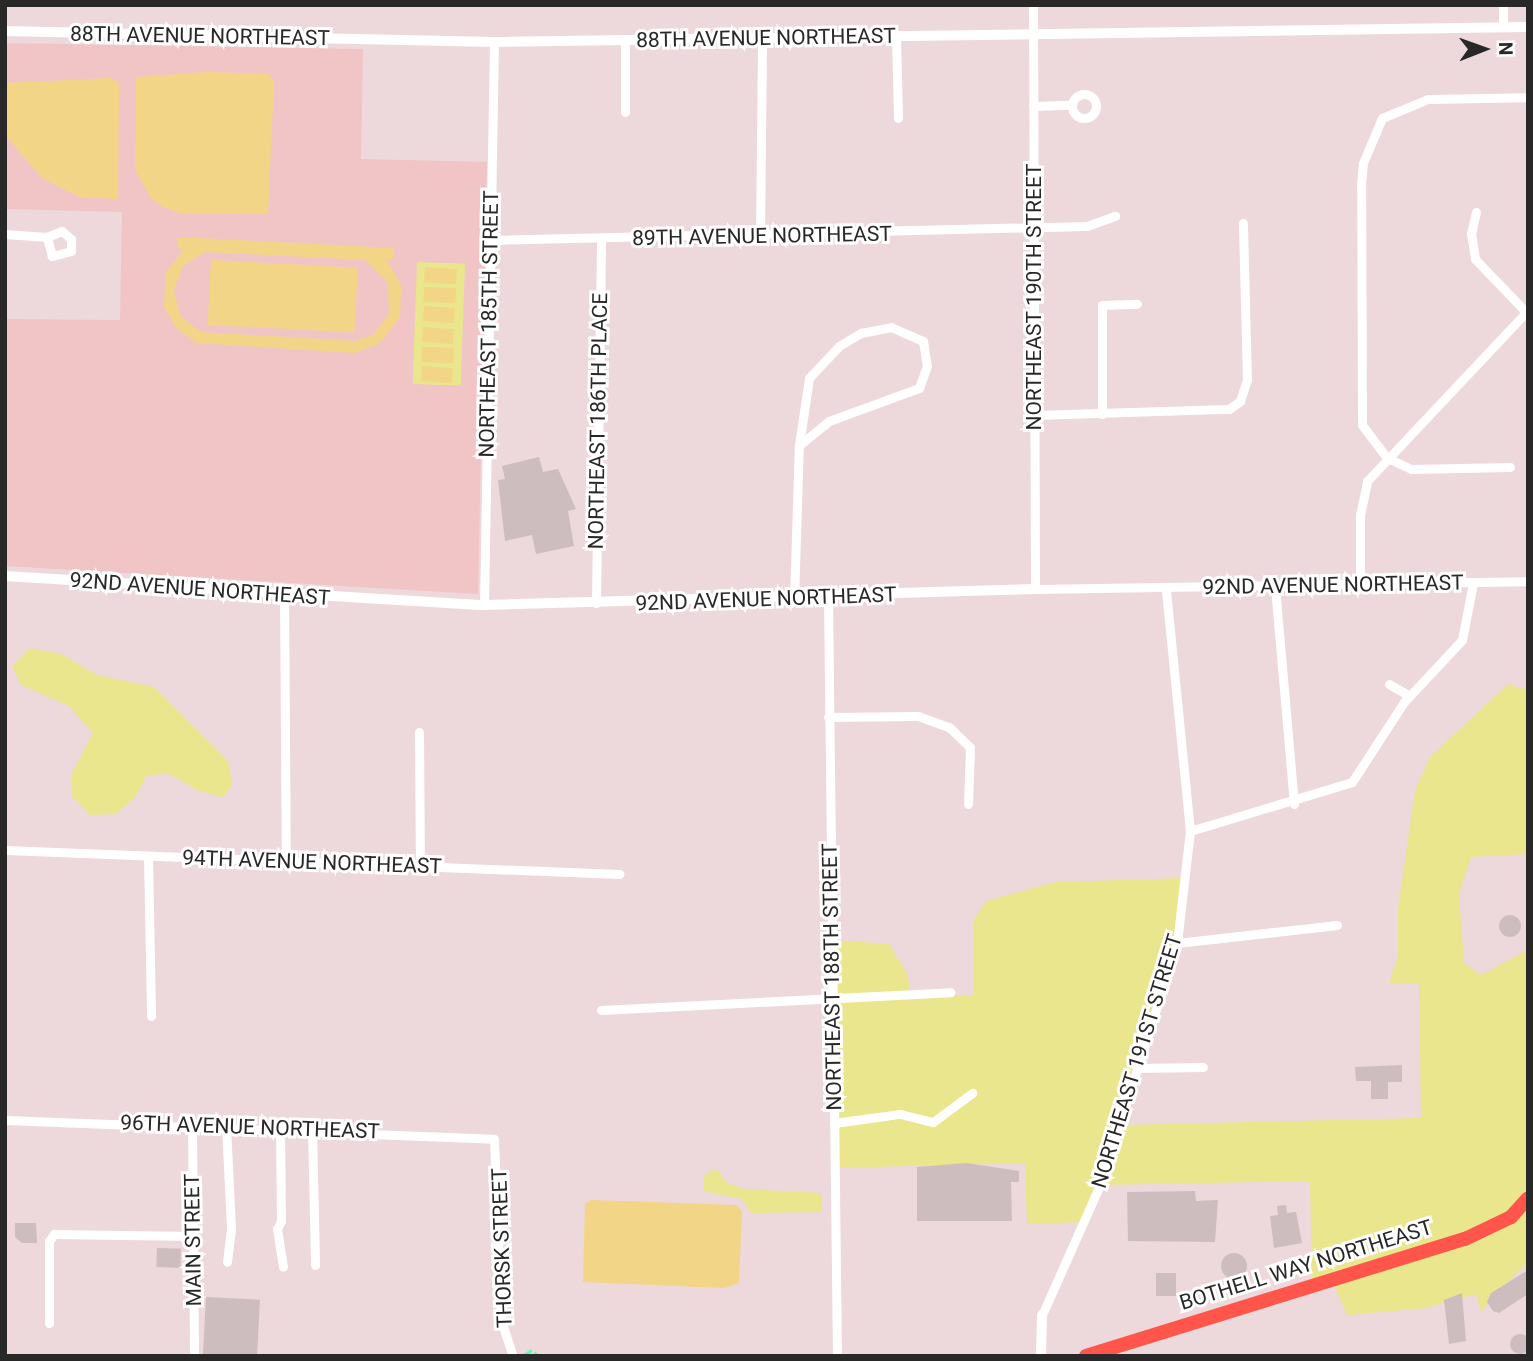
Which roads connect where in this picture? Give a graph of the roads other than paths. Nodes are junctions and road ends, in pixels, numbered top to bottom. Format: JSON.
{"nodes":[{"id":1,"x":1033,"y":5,"type":"edge"},
{"id":2,"x":1503,"y":5,"type":"edge"},
{"id":3,"x":1503,"y":27,"type":"junction"},
{"id":4,"x":1528,"y":27,"type":"edge"},
{"id":5,"x":5,"y":31,"type":"edge"},
{"id":6,"x":1033,"y":34,"type":"junction"},
{"id":7,"x":896,"y":36,"type":"junction"},
{"id":8,"x":762,"y":38,"type":"junction"},
{"id":9,"x":625,"y":40,"type":"junction"},
{"id":10,"x":494,"y":42,"type":"junction"},
{"id":11,"x":1528,"y":97,"type":"edge"},
{"id":12,"x":1033,"y":106,"type":"junction"},
{"id":13,"x":1071,"y":106,"type":"dead end"},
{"id":14,"x":625,"y":112,"type":"dead end"},
{"id":15,"x":898,"y":118,"type":"dead end"},
{"id":16,"x":1476,"y":212,"type":"dead end"},
{"id":17,"x":1115,"y":216,"type":"dead end"},
{"id":18,"x":1243,"y":223,"type":"dead end"},
{"id":19,"x":1033,"y":228,"type":"junction"},
{"id":20,"x":5,"y":234,"type":"edge"},
{"id":21,"x":760,"y":236,"type":"junction"},
{"id":22,"x":47,"y":237,"type":"dead end"},
{"id":23,"x":491,"y":240,"type":"junction"},
{"id":24,"x":601,"y":240,"type":"junction"},
{"id":25,"x":1137,"y":304,"type":"dead end"},
{"id":26,"x":1527,"y":311,"type":"edge"},
{"id":27,"x":1102,"y":414,"type":"junction"},
{"id":28,"x":1034,"y":415,"type":"junction"},
{"id":29,"x":799,"y":445,"type":"junction"},
{"id":30,"x":1387,"y":458,"type":"junction"},
{"id":31,"x":1510,"y":467,"type":"dead end"},
{"id":32,"x":5,"y":576,"type":"edge"},
{"id":33,"x":1528,"y":581,"type":"edge"},
{"id":34,"x":1473,"y":583,"type":"junction"},
{"id":35,"x":1360,"y":584,"type":"junction"},
{"id":36,"x":1275,"y":587,"type":"junction"},
{"id":37,"x":1035,"y":589,"type":"junction"},
{"id":38,"x":1166,"y":589,"type":"junction"},
{"id":39,"x":285,"y":595,"type":"junction"},
{"id":40,"x":828,"y":598,"type":"junction"},
{"id":41,"x":794,"y":600,"type":"junction"},
{"id":42,"x":596,"y":603,"type":"junction"},
{"id":43,"x":484,"y":605,"type":"junction"},
{"id":44,"x":1389,"y":684,"type":"dead end"},
{"id":45,"x":1410,"y":696,"type":"junction"},
{"id":46,"x":828,"y":717,"type":"junction"},
{"id":47,"x":419,"y":732,"type":"dead end"},
{"id":48,"x":968,"y":804,"type":"dead end"},
{"id":49,"x":1294,"y":804,"type":"junction"},
{"id":50,"x":1190,"y":831,"type":"junction"},
{"id":51,"x":5,"y":850,"type":"edge"},
{"id":52,"x":148,"y":856,"type":"junction"},
{"id":53,"x":286,"y":861,"type":"junction"},
{"id":54,"x":420,"y":866,"type":"junction"},
{"id":55,"x":620,"y":874,"type":"dead end"},
{"id":56,"x":1337,"y":925,"type":"dead end"},
{"id":57,"x":1177,"y":943,"type":"junction"},
{"id":58,"x":951,"y":992,"type":"dead end"},
{"id":59,"x":832,"y":997,"type":"junction"},
{"id":60,"x":601,"y":1010,"type":"dead end"},
{"id":61,"x":151,"y":1016,"type":"dead end"},
{"id":62,"x":1203,"y":1067,"type":"dead end"},
{"id":63,"x":1138,"y":1068,"type":"junction"},
{"id":64,"x":972,"y":1093,"type":"dead end"},
{"id":65,"x":5,"y":1120,"type":"edge"},
{"id":66,"x":834,"y":1123,"type":"junction"},
{"id":67,"x":192,"y":1125,"type":"junction"},
{"id":68,"x":226,"y":1126,"type":"junction"},
{"id":69,"x":280,"y":1128,"type":"junction"},
{"id":70,"x":312,"y":1129,"type":"junction"},
{"id":71,"x":494,"y":1139,"type":"joint"},
{"id":72,"x":1528,"y":1198,"type":"edge"},
{"id":73,"x":193,"y":1236,"type":"junction"},
{"id":74,"x":227,"y":1262,"type":"dead end"},
{"id":75,"x":315,"y":1265,"type":"dead end"},
{"id":76,"x":282,"y":1267,"type":"dead end"},
{"id":77,"x":1042,"y":1315,"type":"joint"},
{"id":78,"x":49,"y":1323,"type":"dead end"},
{"id":79,"x":194,"y":1356,"type":"edge"},
{"id":80,"x":513,"y":1356,"type":"edge"},
{"id":81,"x":837,"y":1356,"type":"edge"},
{"id":82,"x":1041,"y":1356,"type":"edge"},
{"id":83,"x":1086,"y":1356,"type":"edge"}],
"edges":[{"from":1,"to":6,"type":"street","name":"NORTHEAST 190TH STREET"},
{"from":2,"to":3,"type":"street"},
{"from":3,"to":4,"type":"street","name":"88TH AVENUE NORTHEAST"},
{"from":3,"to":6,"type":"street","name":"88TH AVENUE NORTHEAST"},
{"from":5,"to":10,"type":"street","name":"88TH AVENUE NORTHEAST"},
{"from":6,"to":7,"type":"street","name":"88TH AVENUE NORTHEAST"},
{"from":6,"to":12,"type":"street","name":"NORTHEAST 190TH STREET"},
{"from":7,"to":8,"type":"street","name":"88TH AVENUE NORTHEAST"},
{"from":7,"to":15,"type":"street"},
{"from":8,"to":9,"type":"street","name":"88TH AVENUE NORTHEAST"},
{"from":8,"to":21,"type":"street"},
{"from":9,"to":10,"type":"street","name":"88TH AVENUE NORTHEAST"},
{"from":9,"to":14,"type":"street"},
{"from":10,"to":23,"type":"street","name":"NORTHEAST 185TH STREET"},
{"from":11,"to":30,"type":"street"},
{"from":12,"to":13,"type":"street"},
{"from":12,"to":19,"type":"street","name":"NORTHEAST 190TH STREET"},
{"from":16,"to":26,"type":"street"},
{"from":17,"to":19,"type":"street","name":"89TH AVENUE NORTHEAST"},
{"from":18,"to":27,"type":"street"},
{"from":19,"to":21,"type":"street","name":"89TH AVENUE NORTHEAST"},
{"from":19,"to":28,"type":"street","name":"NORTHEAST 190TH STREET"},
{"from":20,"to":22,"type":"street"},
{"from":21,"to":24,"type":"street","name":"89TH AVENUE NORTHEAST"},
{"from":23,"to":24,"type":"street","name":"89TH AVENUE NORTHEAST"},
{"from":23,"to":43,"type":"street","name":"NORTHEAST 185TH STREET"},
{"from":24,"to":42,"type":"street","name":"NORTHEAST 186TH PLACE"},
{"from":25,"to":27,"type":"street"},
{"from":26,"to":30,"type":"street"},
{"from":27,"to":28,"type":"street"},
{"from":28,"to":37,"type":"street","name":"NORTHEAST 190TH STREET"},
{"from":29,"to":29,"type":"street"},
{"from":29,"to":41,"type":"street"},
{"from":30,"to":31,"type":"street"},
{"from":30,"to":35,"type":"street"},
{"from":32,"to":39,"type":"street","name":"92ND AVENUE NORTHEAST"},
{"from":33,"to":34,"type":"street","name":"92ND AVENUE NORTHEAST"},
{"from":34,"to":35,"type":"street","name":"92ND AVENUE NORTHEAST"},
{"from":34,"to":45,"type":"street"},
{"from":35,"to":36,"type":"street","name":"92ND AVENUE NORTHEAST"},
{"from":36,"to":38,"type":"street","name":"92ND AVENUE NORTHEAST"},
{"from":36,"to":49,"type":"street"},
{"from":37,"to":38,"type":"street","name":"92ND AVENUE NORTHEAST"},
{"from":37,"to":40,"type":"street","name":"92ND AVENUE NORTHEAST"},
{"from":38,"to":50,"type":"street","name":"NORTHEAST 191ST STREET"},
{"from":39,"to":43,"type":"street","name":"92ND AVENUE NORTHEAST"},
{"from":39,"to":53,"type":"street"},
{"from":40,"to":41,"type":"street","name":"92ND AVENUE NORTHEAST"},
{"from":40,"to":46,"type":"street","name":"NORTHEAST 188TH STREET"},
{"from":41,"to":42,"type":"street","name":"92ND AVENUE NORTHEAST"},
{"from":42,"to":43,"type":"street","name":"92ND AVENUE NORTHEAST"},
{"from":44,"to":45,"type":"street"},
{"from":45,"to":49,"type":"street"},
{"from":46,"to":48,"type":"street"},
{"from":46,"to":59,"type":"street","name":"NORTHEAST 188TH STREET"},
{"from":47,"to":54,"type":"street"},
{"from":49,"to":50,"type":"street"},
{"from":50,"to":57,"type":"street","name":"NORTHEAST 191ST STREET"},
{"from":51,"to":52,"type":"street","name":"94TH AVENUE NORTHEAST"},
{"from":52,"to":53,"type":"street","name":"94TH AVENUE NORTHEAST"},
{"from":52,"to":61,"type":"street"},
{"from":53,"to":54,"type":"street","name":"94TH AVENUE NORTHEAST"},
{"from":54,"to":55,"type":"street","name":"94TH AVENUE NORTHEAST"},
{"from":56,"to":57,"type":"street"},
{"from":57,"to":63,"type":"street","name":"NORTHEAST 191ST STREET"},
{"from":58,"to":59,"type":"street"},
{"from":59,"to":60,"type":"street"},
{"from":59,"to":66,"type":"street","name":"NORTHEAST 188TH STREET"},
{"from":62,"to":63,"type":"street"},
{"from":63,"to":77,"type":"street","name":"NORTHEAST 191ST STREET"},
{"from":64,"to":66,"type":"street"},
{"from":65,"to":67,"type":"street","name":"96TH AVENUE NORTHEAST"},
{"from":66,"to":81,"type":"street","name":"NORTHEAST 188TH STREET"},
{"from":67,"to":68,"type":"street","name":"96TH AVENUE NORTHEAST"},
{"from":67,"to":73,"type":"street","name":"MAIN STREET"},
{"from":68,"to":69,"type":"street","name":"96TH AVENUE NORTHEAST"},
{"from":68,"to":74,"type":"street"},
{"from":69,"to":70,"type":"street","name":"96TH AVENUE NORTHEAST"},
{"from":69,"to":76,"type":"street"},
{"from":70,"to":71,"type":"street","name":"96TH AVENUE NORTHEAST"},
{"from":70,"to":75,"type":"street"},
{"from":71,"to":80,"type":"street","name":"THORSK STREET"},
{"from":72,"to":83,"type":"main road","name":"BOTHELL WAY NORTHEAST"},
{"from":73,"to":78,"type":"street"},
{"from":73,"to":79,"type":"street","name":"MAIN STREET"},
{"from":77,"to":82,"type":"street","name":"NORTHEAST 191ST STREET"}]}
